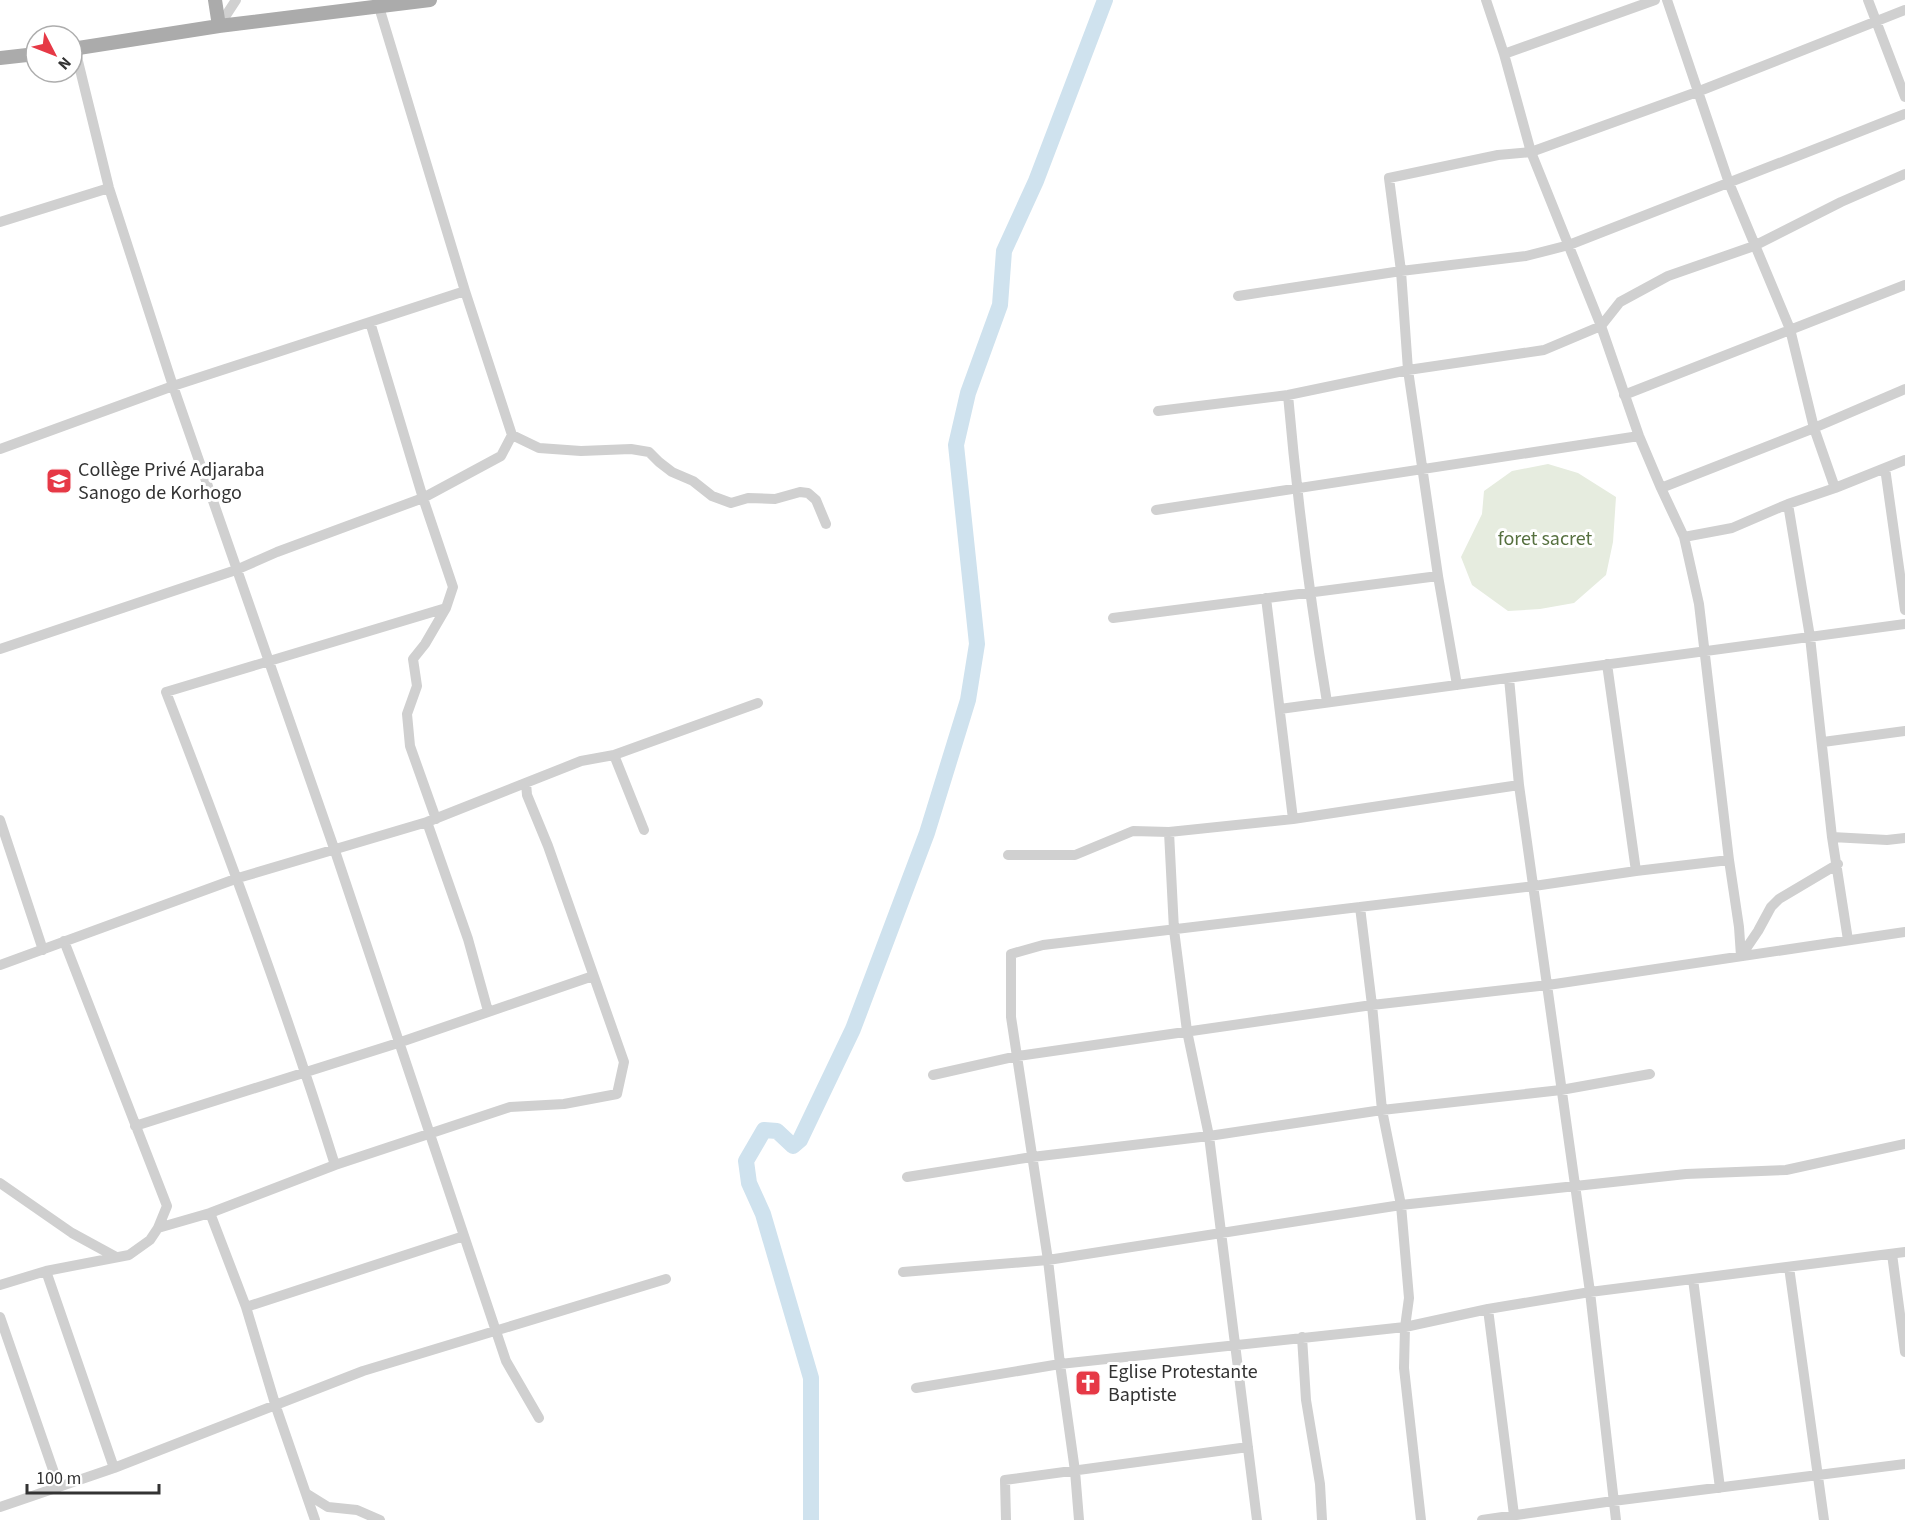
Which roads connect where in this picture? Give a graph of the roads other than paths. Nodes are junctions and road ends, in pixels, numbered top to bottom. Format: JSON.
{"nodes":[{"id":1,"x":215,"y":0,"type":"edge"},
{"id":2,"x":236,"y":0,"type":"edge"},
{"id":3,"x":430,"y":0,"type":"edge"},
{"id":4,"x":1486,"y":0,"type":"edge"},
{"id":5,"x":1655,"y":0,"type":"edge"},
{"id":6,"x":1667,"y":0,"type":"edge"},
{"id":7,"x":1868,"y":0,"type":"edge"},
{"id":8,"x":384,"y":4,"type":"edge"},
{"id":9,"x":1905,"y":10,"type":"edge"},
{"id":10,"x":1876,"y":23,"type":"junction"},
{"id":11,"x":219,"y":26,"type":"junction"},
{"id":12,"x":84,"y":47,"type":"edge"},
{"id":13,"x":1504,"y":54,"type":"junction"},
{"id":14,"x":24,"y":55,"type":"edge"},
{"id":15,"x":0,"y":58,"type":"edge"},
{"id":16,"x":82,"y":84,"type":"edge"},
{"id":17,"x":1697,"y":92,"type":"junction"},
{"id":18,"x":1905,"y":97,"type":"edge"},
{"id":19,"x":1905,"y":114,"type":"edge"},
{"id":20,"x":1531,"y":152,"type":"junction"},
{"id":21,"x":1905,"y":174,"type":"edge"},
{"id":22,"x":1730,"y":183,"type":"junction"},
{"id":23,"x":109,"y":188,"type":"junction"},
{"id":24,"x":0,"y":222,"type":"edge"},
{"id":25,"x":1569,"y":245,"type":"junction"},
{"id":26,"x":1754,"y":246,"type":"junction"},
{"id":27,"x":1401,"y":271,"type":"junction"},
{"id":28,"x":1905,"y":285,"type":"edge"},
{"id":29,"x":465,"y":291,"type":"junction"},
{"id":30,"x":1238,"y":296,"type":"dead end"},
{"id":31,"x":370,"y":322,"type":"junction"},
{"id":32,"x":1601,"y":326,"type":"junction"},
{"id":33,"x":1790,"y":329,"type":"junction"},
{"id":34,"x":1408,"y":370,"type":"junction"},
{"id":35,"x":173,"y":386,"type":"junction"},
{"id":36,"x":1905,"y":389,"type":"edge"},
{"id":37,"x":1288,"y":395,"type":"junction"},
{"id":38,"x":1624,"y":395,"type":"junction"},
{"id":39,"x":1158,"y":411,"type":"dead end"},
{"id":40,"x":1814,"y":428,"type":"junction"},
{"id":41,"x":512,"y":435,"type":"junction"},
{"id":42,"x":1639,"y":436,"type":"junction"},
{"id":43,"x":0,"y":449,"type":"edge"},
{"id":44,"x":1905,"y":460,"type":"edge"},
{"id":45,"x":1885,"y":468,"type":"junction"},
{"id":46,"x":1422,"y":469,"type":"junction"},
{"id":47,"x":1660,"y":488,"type":"junction"},
{"id":48,"x":1835,"y":488,"type":"junction"},
{"id":49,"x":1296,"y":489,"type":"junction"},
{"id":50,"x":423,"y":498,"type":"junction"},
{"id":51,"x":1788,"y":504,"type":"junction"},
{"id":52,"x":1156,"y":510,"type":"dead end"},
{"id":53,"x":826,"y":524,"type":"dead end"},
{"id":54,"x":1684,"y":537,"type":"junction"},
{"id":55,"x":236,"y":570,"type":"junction"},
{"id":56,"x":1438,"y":576,"type":"junction"},
{"id":57,"x":1309,"y":592,"type":"junction"},
{"id":58,"x":1266,"y":598,"type":"junction"},
{"id":59,"x":446,"y":608,"type":"junction"},
{"id":60,"x":1905,"y":610,"type":"edge"},
{"id":61,"x":1113,"y":618,"type":"dead end"},
{"id":62,"x":1905,"y":624,"type":"edge"},
{"id":63,"x":1810,"y":637,"type":"junction"},
{"id":64,"x":0,"y":649,"type":"edge"},
{"id":65,"x":1704,"y":651,"type":"junction"},
{"id":66,"x":269,"y":660,"type":"junction"},
{"id":67,"x":1606,"y":664,"type":"junction"},
{"id":68,"x":1509,"y":678,"type":"junction"},
{"id":69,"x":1457,"y":685,"type":"junction"},
{"id":70,"x":1327,"y":702,"type":"junction"},
{"id":71,"x":758,"y":704,"type":"dead end"},
{"id":72,"x":1280,"y":709,"type":"junction"},
{"id":73,"x":1905,"y":731,"type":"edge"},
{"id":74,"x":1823,"y":742,"type":"junction"},
{"id":75,"x":614,"y":755,"type":"junction"},
{"id":76,"x":526,"y":783,"type":"junction"},
{"id":77,"x":1519,"y":785,"type":"junction"},
{"id":78,"x":1293,"y":819,"type":"junction"},
{"id":79,"x":0,"y":820,"type":"edge"},
{"id":80,"x":432,"y":821,"type":"junction"},
{"id":81,"x":644,"y":830,"type":"dead end"},
{"id":82,"x":1169,"y":832,"type":"junction"},
{"id":83,"x":1833,"y":837,"type":"junction"},
{"id":84,"x":1905,"y":838,"type":"edge"},
{"id":85,"x":335,"y":851,"type":"junction"},
{"id":86,"x":1008,"y":855,"type":"dead end"},
{"id":87,"x":1728,"y":860,"type":"junction"},
{"id":88,"x":1838,"y":864,"type":"junction"},
{"id":89,"x":1636,"y":871,"type":"junction"},
{"id":90,"x":238,"y":878,"type":"junction"},
{"id":91,"x":1534,"y":886,"type":"junction"},
{"id":92,"x":1360,"y":907,"type":"junction"},
{"id":93,"x":1174,"y":930,"type":"junction"},
{"id":94,"x":1905,"y":932,"type":"edge"},
{"id":95,"x":1848,"y":940,"type":"junction"},
{"id":96,"x":64,"y":941,"type":"junction"},
{"id":97,"x":43,"y":950,"type":"junction"},
{"id":98,"x":1741,"y":956,"type":"junction"},
{"id":99,"x":0,"y":965,"type":"edge"},
{"id":100,"x":593,"y":976,"type":"junction"},
{"id":101,"x":1548,"y":985,"type":"junction"},
{"id":102,"x":1372,"y":1005,"type":"junction"},
{"id":103,"x":488,"y":1011,"type":"junction"},
{"id":104,"x":1187,"y":1031,"type":"junction"},
{"id":105,"x":398,"y":1043,"type":"junction"},
{"id":106,"x":1018,"y":1056,"type":"junction"},
{"id":107,"x":306,"y":1073,"type":"junction"},
{"id":108,"x":1650,"y":1074,"type":"dead end"},
{"id":109,"x":933,"y":1075,"type":"dead end"},
{"id":110,"x":1561,"y":1090,"type":"junction"},
{"id":111,"x":1382,"y":1110,"type":"junction"},
{"id":112,"x":135,"y":1126,"type":"junction"},
{"id":113,"x":429,"y":1134,"type":"junction"},
{"id":114,"x":1209,"y":1136,"type":"junction"},
{"id":115,"x":1905,"y":1144,"type":"edge"},
{"id":116,"x":1032,"y":1157,"type":"junction"},
{"id":117,"x":335,"y":1165,"type":"junction"},
{"id":118,"x":907,"y":1177,"type":"dead end"},
{"id":119,"x":0,"y":1184,"type":"edge"},
{"id":120,"x":1574,"y":1187,"type":"junction"},
{"id":121,"x":1401,"y":1205,"type":"junction"},
{"id":122,"x":210,"y":1213,"type":"junction"},
{"id":123,"x":158,"y":1228,"type":"junction"},
{"id":124,"x":1220,"y":1233,"type":"junction"},
{"id":125,"x":464,"y":1236,"type":"junction"},
{"id":126,"x":1905,"y":1252,"type":"edge"},
{"id":127,"x":1892,"y":1254,"type":"junction"},
{"id":128,"x":116,"y":1257,"type":"junction"},
{"id":129,"x":1048,"y":1260,"type":"junction"},
{"id":130,"x":1789,"y":1266,"type":"junction"},
{"id":131,"x":46,"y":1271,"type":"junction"},
{"id":132,"x":903,"y":1272,"type":"dead end"},
{"id":133,"x":666,"y":1279,"type":"dead end"},
{"id":134,"x":1693,"y":1279,"type":"junction"},
{"id":135,"x":0,"y":1285,"type":"edge"},
{"id":136,"x":1590,"y":1292,"type":"junction"},
{"id":137,"x":246,"y":1307,"type":"junction"},
{"id":138,"x":1488,"y":1309,"type":"junction"},
{"id":139,"x":0,"y":1317,"type":"edge"},
{"id":140,"x":1405,"y":1327,"type":"junction"},
{"id":141,"x":496,"y":1332,"type":"junction"},
{"id":142,"x":1302,"y":1337,"type":"junction"},
{"id":143,"x":1236,"y":1344,"type":"junction"},
{"id":144,"x":1905,"y":1352,"type":"edge"},
{"id":145,"x":1060,"y":1364,"type":"junction"},
{"id":146,"x":916,"y":1388,"type":"dead end"},
{"id":147,"x":276,"y":1407,"type":"junction"},
{"id":148,"x":539,"y":1418,"type":"dead end"},
{"id":149,"x":1248,"y":1447,"type":"junction"},
{"id":150,"x":1905,"y":1464,"type":"edge"},
{"id":151,"x":114,"y":1468,"type":"junction"},
{"id":152,"x":1075,"y":1471,"type":"junction"},
{"id":153,"x":1818,"y":1476,"type":"junction"},
{"id":154,"x":59,"y":1487,"type":"junction"},
{"id":155,"x":1720,"y":1488,"type":"junction"},
{"id":156,"x":307,"y":1494,"type":"junction"},
{"id":157,"x":1613,"y":1501,"type":"junction"},
{"id":158,"x":0,"y":1507,"type":"edge"},
{"id":159,"x":1514,"y":1515,"type":"junction"},
{"id":160,"x":315,"y":1520,"type":"edge"},
{"id":161,"x":380,"y":1520,"type":"edge"},
{"id":162,"x":1006,"y":1520,"type":"edge"},
{"id":163,"x":1078,"y":1520,"type":"edge"},
{"id":164,"x":1257,"y":1520,"type":"edge"},
{"id":165,"x":1322,"y":1520,"type":"edge"},
{"id":166,"x":1420,"y":1520,"type":"edge"},
{"id":167,"x":1482,"y":1520,"type":"edge"},
{"id":168,"x":1616,"y":1520,"type":"edge"},
{"id":169,"x":1824,"y":1520,"type":"edge"}],
"edges":[{"from":1,"to":11,"type":"main road"},
{"from":2,"to":11,"type":"street"},
{"from":3,"to":8,"type":"main road"},
{"from":4,"to":13,"type":"street"},
{"from":5,"to":13,"type":"street"},
{"from":6,"to":17,"type":"street"},
{"from":7,"to":10,"type":"street"},
{"from":8,"to":11,"type":"main road"},
{"from":8,"to":29,"type":"street"},
{"from":9,"to":10,"type":"street"},
{"from":10,"to":17,"type":"street"},
{"from":10,"to":18,"type":"street"},
{"from":11,"to":12,"type":"main road"},
{"from":13,"to":20,"type":"street"},
{"from":14,"to":15,"type":"main road"},
{"from":16,"to":23,"type":"street"},
{"from":17,"to":20,"type":"street"},
{"from":17,"to":22,"type":"street"},
{"from":19,"to":22,"type":"street"},
{"from":20,"to":25,"type":"street"},
{"from":20,"to":27,"type":"street"},
{"from":21,"to":26,"type":"street"},
{"from":22,"to":25,"type":"street"},
{"from":22,"to":26,"type":"street"},
{"from":23,"to":24,"type":"street"},
{"from":23,"to":35,"type":"street"},
{"from":25,"to":27,"type":"street"},
{"from":25,"to":32,"type":"street"},
{"from":26,"to":32,"type":"street"},
{"from":26,"to":33,"type":"street"},
{"from":27,"to":30,"type":"street"},
{"from":27,"to":34,"type":"street"},
{"from":28,"to":33,"type":"street"},
{"from":29,"to":31,"type":"street"},
{"from":29,"to":41,"type":"street"},
{"from":31,"to":35,"type":"street"},
{"from":31,"to":50,"type":"street"},
{"from":32,"to":34,"type":"street"},
{"from":32,"to":38,"type":"street"},
{"from":33,"to":38,"type":"street"},
{"from":33,"to":40,"type":"street"},
{"from":34,"to":37,"type":"street"},
{"from":34,"to":46,"type":"street"},
{"from":35,"to":43,"type":"street"},
{"from":35,"to":55,"type":"street"},
{"from":36,"to":40,"type":"street"},
{"from":37,"to":39,"type":"street"},
{"from":37,"to":49,"type":"street"},
{"from":38,"to":42,"type":"street"},
{"from":40,"to":47,"type":"street"},
{"from":40,"to":48,"type":"street"},
{"from":41,"to":50,"type":"street"},
{"from":41,"to":53,"type":"street"},
{"from":42,"to":46,"type":"street"},
{"from":42,"to":47,"type":"street"},
{"from":44,"to":45,"type":"street"},
{"from":45,"to":48,"type":"street"},
{"from":45,"to":60,"type":"street"},
{"from":46,"to":49,"type":"street"},
{"from":46,"to":56,"type":"street"},
{"from":47,"to":54,"type":"street"},
{"from":48,"to":51,"type":"street"},
{"from":49,"to":52,"type":"street"},
{"from":49,"to":57,"type":"street"},
{"from":50,"to":55,"type":"street"},
{"from":50,"to":59,"type":"street"},
{"from":51,"to":54,"type":"street"},
{"from":51,"to":63,"type":"street"},
{"from":54,"to":65,"type":"street"},
{"from":55,"to":64,"type":"street"},
{"from":55,"to":66,"type":"street"},
{"from":56,"to":57,"type":"street"},
{"from":56,"to":69,"type":"street"},
{"from":57,"to":58,"type":"street"},
{"from":57,"to":70,"type":"street"},
{"from":58,"to":61,"type":"street"},
{"from":58,"to":72,"type":"street"},
{"from":59,"to":66,"type":"street"},
{"from":59,"to":80,"type":"street"},
{"from":62,"to":63,"type":"street"},
{"from":63,"to":65,"type":"street"},
{"from":63,"to":74,"type":"street"},
{"from":65,"to":67,"type":"street"},
{"from":65,"to":87,"type":"street"},
{"from":66,"to":85,"type":"street"},
{"from":66,"to":90,"type":"street"},
{"from":67,"to":68,"type":"street"},
{"from":67,"to":89,"type":"street"},
{"from":68,"to":69,"type":"street"},
{"from":68,"to":77,"type":"street"},
{"from":69,"to":70,"type":"street"},
{"from":70,"to":72,"type":"street"},
{"from":71,"to":75,"type":"street"},
{"from":72,"to":78,"type":"street"},
{"from":73,"to":74,"type":"street"},
{"from":74,"to":83,"type":"street"},
{"from":75,"to":76,"type":"street"},
{"from":75,"to":81,"type":"street"},
{"from":76,"to":80,"type":"street"},
{"from":76,"to":100,"type":"street"},
{"from":77,"to":78,"type":"street"},
{"from":77,"to":91,"type":"street"},
{"from":78,"to":82,"type":"street"},
{"from":79,"to":97,"type":"street"},
{"from":80,"to":85,"type":"street"},
{"from":80,"to":103,"type":"street"},
{"from":82,"to":86,"type":"street"},
{"from":82,"to":93,"type":"street"},
{"from":83,"to":84,"type":"street"},
{"from":83,"to":88,"type":"street"},
{"from":85,"to":90,"type":"street"},
{"from":85,"to":105,"type":"street"},
{"from":87,"to":89,"type":"street"},
{"from":87,"to":98,"type":"street"},
{"from":88,"to":95,"type":"street"},
{"from":88,"to":98,"type":"street"},
{"from":89,"to":91,"type":"street"},
{"from":90,"to":96,"type":"street"},
{"from":90,"to":107,"type":"street"},
{"from":91,"to":92,"type":"street"},
{"from":91,"to":101,"type":"street"},
{"from":92,"to":93,"type":"street"},
{"from":92,"to":102,"type":"street"},
{"from":93,"to":104,"type":"street"},
{"from":93,"to":106,"type":"street"},
{"from":94,"to":95,"type":"street"},
{"from":95,"to":98,"type":"street"},
{"from":96,"to":97,"type":"street"},
{"from":96,"to":112,"type":"street"},
{"from":97,"to":99,"type":"street"},
{"from":98,"to":101,"type":"street"},
{"from":100,"to":103,"type":"street"},
{"from":100,"to":113,"type":"street"},
{"from":101,"to":102,"type":"street"},
{"from":101,"to":110,"type":"street"},
{"from":102,"to":104,"type":"street"},
{"from":102,"to":111,"type":"street"},
{"from":103,"to":105,"type":"street"},
{"from":104,"to":106,"type":"street"},
{"from":104,"to":114,"type":"street"},
{"from":105,"to":107,"type":"street"},
{"from":105,"to":113,"type":"street"},
{"from":106,"to":109,"type":"street"},
{"from":106,"to":116,"type":"street"},
{"from":107,"to":112,"type":"street"},
{"from":107,"to":117,"type":"street"},
{"from":108,"to":110,"type":"street"},
{"from":110,"to":111,"type":"street"},
{"from":110,"to":120,"type":"street"},
{"from":111,"to":114,"type":"street"},
{"from":111,"to":121,"type":"street"},
{"from":112,"to":123,"type":"street"},
{"from":113,"to":117,"type":"street"},
{"from":113,"to":125,"type":"street"},
{"from":114,"to":116,"type":"street"},
{"from":114,"to":124,"type":"street"},
{"from":115,"to":120,"type":"street"},
{"from":116,"to":118,"type":"street"},
{"from":116,"to":129,"type":"street"},
{"from":117,"to":122,"type":"street"},
{"from":119,"to":128,"type":"street"},
{"from":120,"to":121,"type":"street"},
{"from":120,"to":136,"type":"street"},
{"from":121,"to":124,"type":"street"},
{"from":121,"to":140,"type":"street"},
{"from":122,"to":123,"type":"street"},
{"from":122,"to":137,"type":"street"},
{"from":123,"to":128,"type":"street"},
{"from":124,"to":129,"type":"street"},
{"from":124,"to":143,"type":"street"},
{"from":125,"to":137,"type":"street"},
{"from":125,"to":141,"type":"street"},
{"from":126,"to":127,"type":"street"},
{"from":127,"to":130,"type":"street"},
{"from":127,"to":144,"type":"street"},
{"from":128,"to":131,"type":"street"},
{"from":129,"to":132,"type":"street"},
{"from":129,"to":145,"type":"street"},
{"from":130,"to":134,"type":"street"},
{"from":130,"to":153,"type":"street"},
{"from":131,"to":135,"type":"street"},
{"from":131,"to":151,"type":"street"},
{"from":133,"to":141,"type":"street"},
{"from":134,"to":136,"type":"street"},
{"from":134,"to":155,"type":"street"},
{"from":136,"to":138,"type":"street"},
{"from":136,"to":157,"type":"street"},
{"from":137,"to":147,"type":"street"},
{"from":138,"to":140,"type":"street"},
{"from":138,"to":159,"type":"street"},
{"from":139,"to":154,"type":"street"},
{"from":140,"to":142,"type":"street"},
{"from":140,"to":166,"type":"street"},
{"from":141,"to":147,"type":"street"},
{"from":141,"to":148,"type":"street"},
{"from":142,"to":143,"type":"street"},
{"from":142,"to":165,"type":"street"},
{"from":143,"to":145,"type":"street"},
{"from":143,"to":149,"type":"street"},
{"from":145,"to":146,"type":"street"},
{"from":145,"to":152,"type":"street"},
{"from":147,"to":151,"type":"street"},
{"from":147,"to":156,"type":"street"},
{"from":149,"to":152,"type":"street"},
{"from":149,"to":164,"type":"street"},
{"from":150,"to":153,"type":"street"},
{"from":151,"to":154,"type":"street"},
{"from":152,"to":162,"type":"street"},
{"from":152,"to":163,"type":"street"},
{"from":153,"to":155,"type":"street"},
{"from":153,"to":169,"type":"street"},
{"from":154,"to":158,"type":"street"},
{"from":155,"to":157,"type":"street"},
{"from":156,"to":160,"type":"street"},
{"from":156,"to":161,"type":"street"},
{"from":157,"to":159,"type":"street"},
{"from":157,"to":168,"type":"street"},
{"from":159,"to":167,"type":"street"}]}
